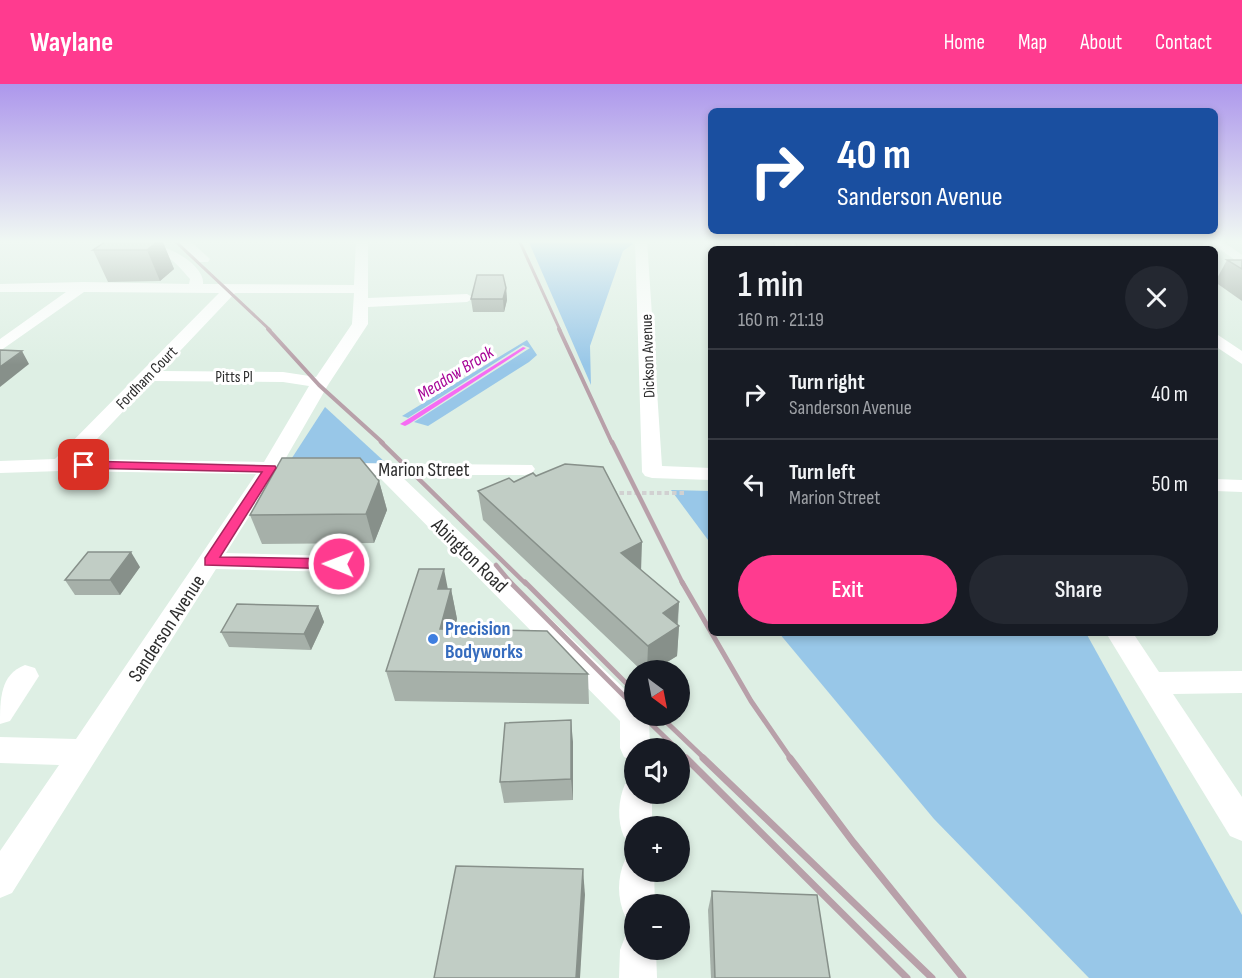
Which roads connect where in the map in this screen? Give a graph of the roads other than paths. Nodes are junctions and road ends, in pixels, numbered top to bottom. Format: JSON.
{"nodes":[{"id":1,"x":89,"y":282,"type":"edge"},
{"id":2,"x":198,"y":282,"type":"edge"},
{"id":3,"x":361,"y":282,"type":"edge"},
{"id":4,"x":644,"y":282,"type":"edge"},
{"id":5,"x":82,"y":287,"type":"junction"},
{"id":6,"x":0,"y":288,"type":"edge"},
{"id":7,"x":194,"y":288,"type":"junction"},
{"id":8,"x":232,"y":288,"type":"junction"},
{"id":9,"x":361,"y":296,"type":"junction"},
{"id":10,"x":467,"y":298,"type":"dead end"},
{"id":11,"x":1218,"y":338,"type":"edge"},
{"id":12,"x":1242,"y":338,"type":"edge"},
{"id":13,"x":1218,"y":340,"type":"edge"},
{"id":14,"x":0,"y":346,"type":"edge"},
{"id":15,"x":1239,"y":354,"type":"edge"},
{"id":16,"x":147,"y":376,"type":"junction"},
{"id":17,"x":320,"y":383,"type":"junction"},
{"id":18,"x":61,"y":465,"type":"junction"},
{"id":19,"x":0,"y":467,"type":"edge"},
{"id":20,"x":270,"y":468,"type":"junction"},
{"id":21,"x":382,"y":469,"type":"junction"},
{"id":22,"x":525,"y":469,"type":"dead end"},
{"id":23,"x":708,"y":474,"type":"edge"},
{"id":24,"x":1218,"y":485,"type":"edge"},
{"id":25,"x":1242,"y":486,"type":"edge"},
{"id":26,"x":210,"y":561,"type":"junction"},
{"id":27,"x":339,"y":564,"type":"dead end"},
{"id":28,"x":1121,"y":636,"type":"edge"},
{"id":29,"x":25,"y":676,"type":"dead end"},
{"id":30,"x":1242,"y":682,"type":"edge"},
{"id":31,"x":1150,"y":683,"type":"junction"},
{"id":32,"x":624,"y":706,"type":"edge"},
{"id":33,"x":0,"y":712,"type":"edge"},
{"id":34,"x":0,"y":750,"type":"edge"},
{"id":35,"x":85,"y":752,"type":"junction"},
{"id":36,"x":1242,"y":825,"type":"edge"},
{"id":37,"x":0,"y":881,"type":"edge"},
{"id":38,"x":638,"y":960,"type":"edge"},
{"id":39,"x":638,"y":978,"type":"edge"}],
"edges":[{"from":1,"to":5,"type":"street"},
{"from":2,"to":7,"type":"street"},
{"from":3,"to":9,"type":"street","name":"Sanderson Avenue"},
{"from":4,"to":23,"type":"street","name":"Dickson Avenue"},
{"from":5,"to":6,"type":"street"},
{"from":5,"to":7,"type":"street"},
{"from":5,"to":14,"type":"street"},
{"from":7,"to":8,"type":"street"},
{"from":8,"to":9,"type":"street"},
{"from":8,"to":16,"type":"street","name":"Fordham Court"},
{"from":9,"to":10,"type":"street"},
{"from":9,"to":17,"type":"street","name":"Sanderson Avenue"},
{"from":11,"to":12,"type":"street"},
{"from":13,"to":15,"type":"street"},
{"from":16,"to":17,"type":"street","name":"Pitts Pl"},
{"from":16,"to":18,"type":"street","name":"Fordham Court"},
{"from":17,"to":20,"type":"street","name":"Sanderson Avenue"},
{"from":18,"to":19,"type":"street","name":"Marion Street"},
{"from":18,"to":20,"type":"street","name":"Marion Street"},
{"from":20,"to":21,"type":"street","name":"Marion Street"},
{"from":20,"to":26,"type":"street","name":"Sanderson Avenue"},
{"from":21,"to":22,"type":"street","name":"Marion Street"},
{"from":21,"to":32,"type":"street","name":"Abington Road"},
{"from":24,"to":25,"type":"street"},
{"from":26,"to":27,"type":"street"},
{"from":26,"to":35,"type":"street","name":"Sanderson Avenue"},
{"from":28,"to":31,"type":"street"},
{"from":29,"to":33,"type":"street"},
{"from":30,"to":31,"type":"street"},
{"from":31,"to":36,"type":"street"},
{"from":34,"to":35,"type":"street"},
{"from":35,"to":37,"type":"street","name":"Sanderson Avenue"},
{"from":38,"to":39,"type":"street"}]}
